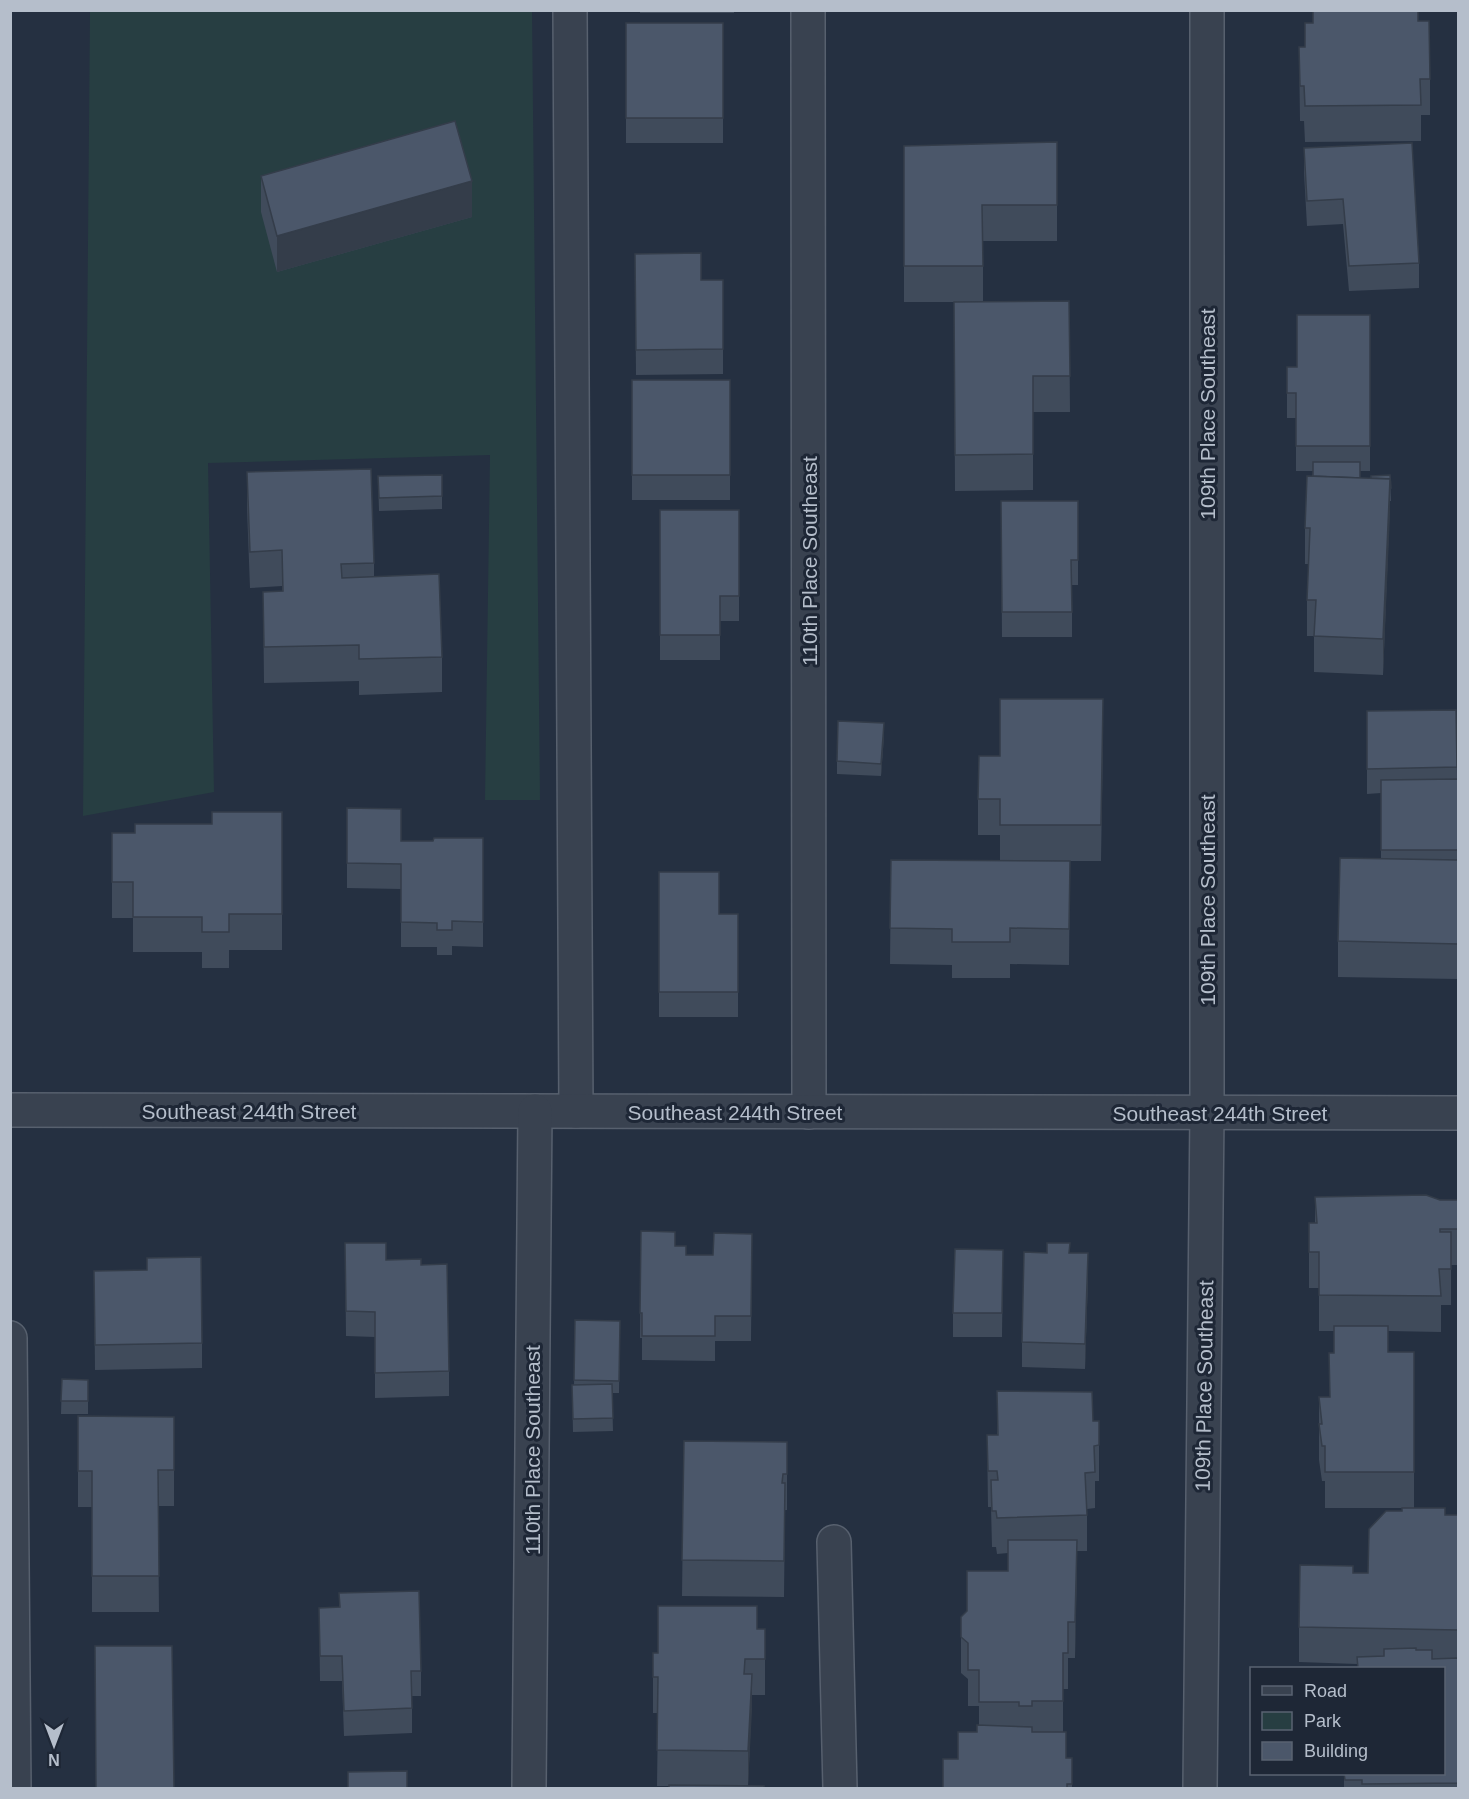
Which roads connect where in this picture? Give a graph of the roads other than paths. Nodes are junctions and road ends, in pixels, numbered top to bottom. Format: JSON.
{"nodes":[{"id":1,"x":570,"y":10,"type":"edge"},
{"id":2,"x":808,"y":10,"type":"edge"},
{"id":3,"x":1207,"y":10,"type":"edge"},
{"id":4,"x":10,"y":1110,"type":"edge"},
{"id":5,"x":535,"y":1111,"type":"junction"},
{"id":6,"x":576,"y":1111,"type":"junction"},
{"id":7,"x":809,"y":1112,"type":"junction"},
{"id":8,"x":1207,"y":1113,"type":"junction"},
{"id":9,"x":1458,"y":1113,"type":"edge"},
{"id":10,"x":10,"y":1338,"type":"edge"},
{"id":11,"x":834,"y":1542,"type":"dead end"},
{"id":12,"x":15,"y":1788,"type":"edge"},
{"id":13,"x":529,"y":1788,"type":"edge"},
{"id":14,"x":840,"y":1788,"type":"edge"},
{"id":15,"x":1200,"y":1788,"type":"edge"}],
"edges":[{"from":1,"to":6,"type":"street"},
{"from":2,"to":7,"type":"street","name":"110th Place Southeast"},
{"from":3,"to":8,"type":"street","name":"109th Place Southeast"},
{"from":4,"to":5,"type":"street","name":"Southeast 244th Street"},
{"from":5,"to":6,"type":"street","name":"Southeast 244th Street"},
{"from":5,"to":13,"type":"street","name":"110th Place Southeast"},
{"from":6,"to":7,"type":"street","name":"Southeast 244th Street"},
{"from":7,"to":8,"type":"street","name":"Southeast 244th Street"},
{"from":8,"to":9,"type":"street","name":"Southeast 244th Street"},
{"from":8,"to":15,"type":"street","name":"109th Place Southeast"},
{"from":10,"to":12,"type":"street"},
{"from":11,"to":14,"type":"street"}]}
